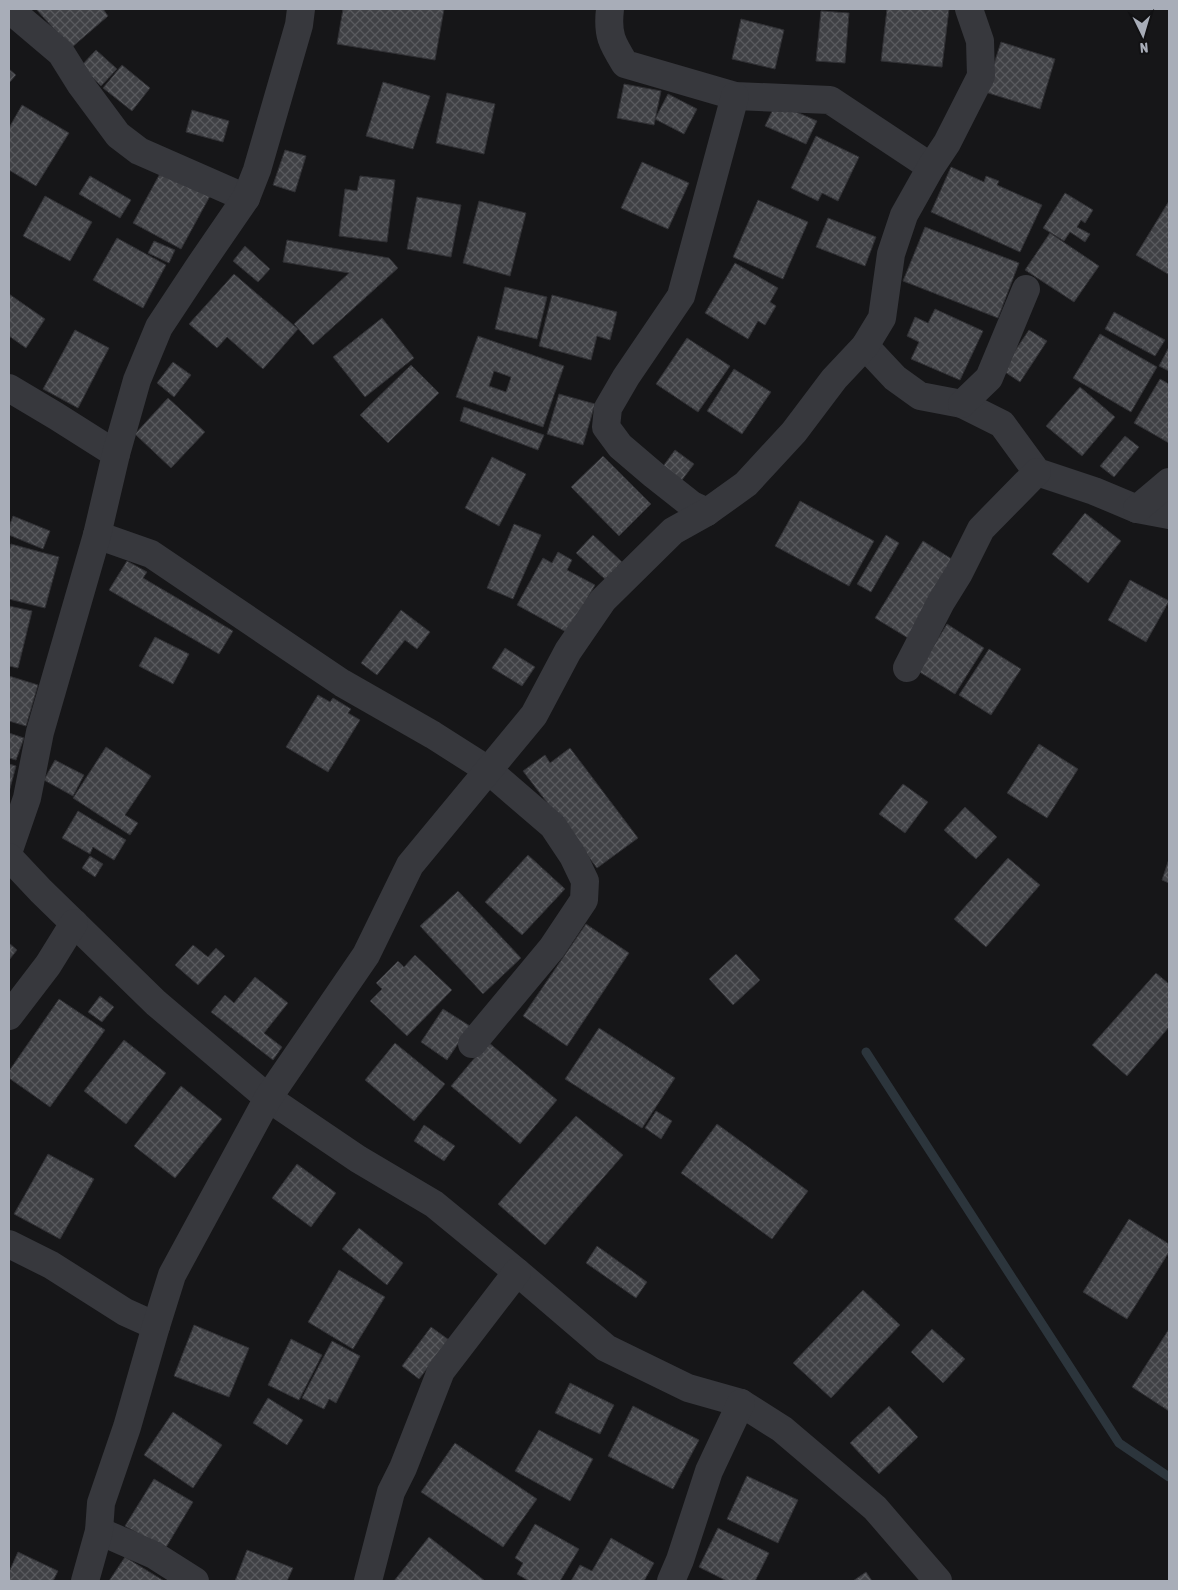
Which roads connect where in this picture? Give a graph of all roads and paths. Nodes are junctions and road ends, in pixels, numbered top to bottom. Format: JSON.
{"nodes":[{"id":1,"x":301,"y":9,"type":"edge"},
{"id":2,"x":610,"y":9,"type":"edge"},
{"id":3,"x":969,"y":9,"type":"edge"},
{"id":4,"x":9,"y":10,"type":"edge"},
{"id":5,"x":736,"y":96,"type":"junction"},
{"id":6,"x":931,"y":167,"type":"junction"},
{"id":7,"x":246,"y":198,"type":"junction"},
{"id":8,"x":1026,"y":289,"type":"dead end"},
{"id":9,"x":865,"y":346,"type":"junction"},
{"id":10,"x":9,"y":388,"type":"edge"},
{"id":11,"x":962,"y":404,"type":"junction"},
{"id":12,"x":116,"y":454,"type":"junction"},
{"id":13,"x":1037,"y":472,"type":"junction"},
{"id":14,"x":1169,"y":482,"type":"edge"},
{"id":15,"x":1137,"y":509,"type":"junction"},
{"id":16,"x":707,"y":512,"type":"junction"},
{"id":17,"x":1169,"y":515,"type":"edge"},
{"id":18,"x":98,"y":536,"type":"junction"},
{"id":19,"x":907,"y":668,"type":"dead end"},
{"id":20,"x":488,"y":770,"type":"junction"},
{"id":21,"x":9,"y":850,"type":"edge"},
{"id":22,"x":9,"y":857,"type":"edge"},
{"id":23,"x":74,"y":923,"type":"junction"},
{"id":24,"x":9,"y":1016,"type":"edge"},
{"id":25,"x":472,"y":1044,"type":"dead end"},
{"id":26,"x":268,"y":1098,"type":"junction"},
{"id":27,"x":9,"y":1244,"type":"edge"},
{"id":28,"x":517,"y":1272,"type":"junction"},
{"id":29,"x":156,"y":1326,"type":"junction"},
{"id":30,"x":741,"y":1404,"type":"junction"},
{"id":31,"x":99,"y":1531,"type":"junction"},
{"id":32,"x":85,"y":1581,"type":"edge"},
{"id":33,"x":195,"y":1581,"type":"edge"},
{"id":34,"x":368,"y":1581,"type":"edge"},
{"id":35,"x":671,"y":1581,"type":"edge"},
{"id":36,"x":938,"y":1581,"type":"edge"}],
"edges":[{"from":1,"to":7,"type":"street"},
{"from":2,"to":5,"type":"street"},
{"from":3,"to":6,"type":"street"},
{"from":4,"to":7,"type":"street"},
{"from":5,"to":6,"type":"street"},
{"from":5,"to":16,"type":"street"},
{"from":6,"to":9,"type":"street"},
{"from":7,"to":12,"type":"street"},
{"from":8,"to":11,"type":"street"},
{"from":9,"to":11,"type":"street"},
{"from":9,"to":16,"type":"street"},
{"from":10,"to":12,"type":"street"},
{"from":11,"to":13,"type":"street"},
{"from":12,"to":18,"type":"street"},
{"from":13,"to":15,"type":"street"},
{"from":13,"to":19,"type":"street"},
{"from":14,"to":15,"type":"street"},
{"from":15,"to":17,"type":"street"},
{"from":16,"to":20,"type":"street"},
{"from":18,"to":20,"type":"street"},
{"from":18,"to":21,"type":"street"},
{"from":20,"to":25,"type":"street"},
{"from":20,"to":26,"type":"street"},
{"from":22,"to":23,"type":"street"},
{"from":23,"to":24,"type":"street"},
{"from":23,"to":26,"type":"street"},
{"from":26,"to":28,"type":"street"},
{"from":26,"to":29,"type":"street"},
{"from":27,"to":29,"type":"street"},
{"from":28,"to":30,"type":"street"},
{"from":28,"to":34,"type":"street"},
{"from":29,"to":31,"type":"street"},
{"from":30,"to":35,"type":"street"},
{"from":30,"to":36,"type":"street"},
{"from":31,"to":32,"type":"street"},
{"from":31,"to":33,"type":"street"}]}
